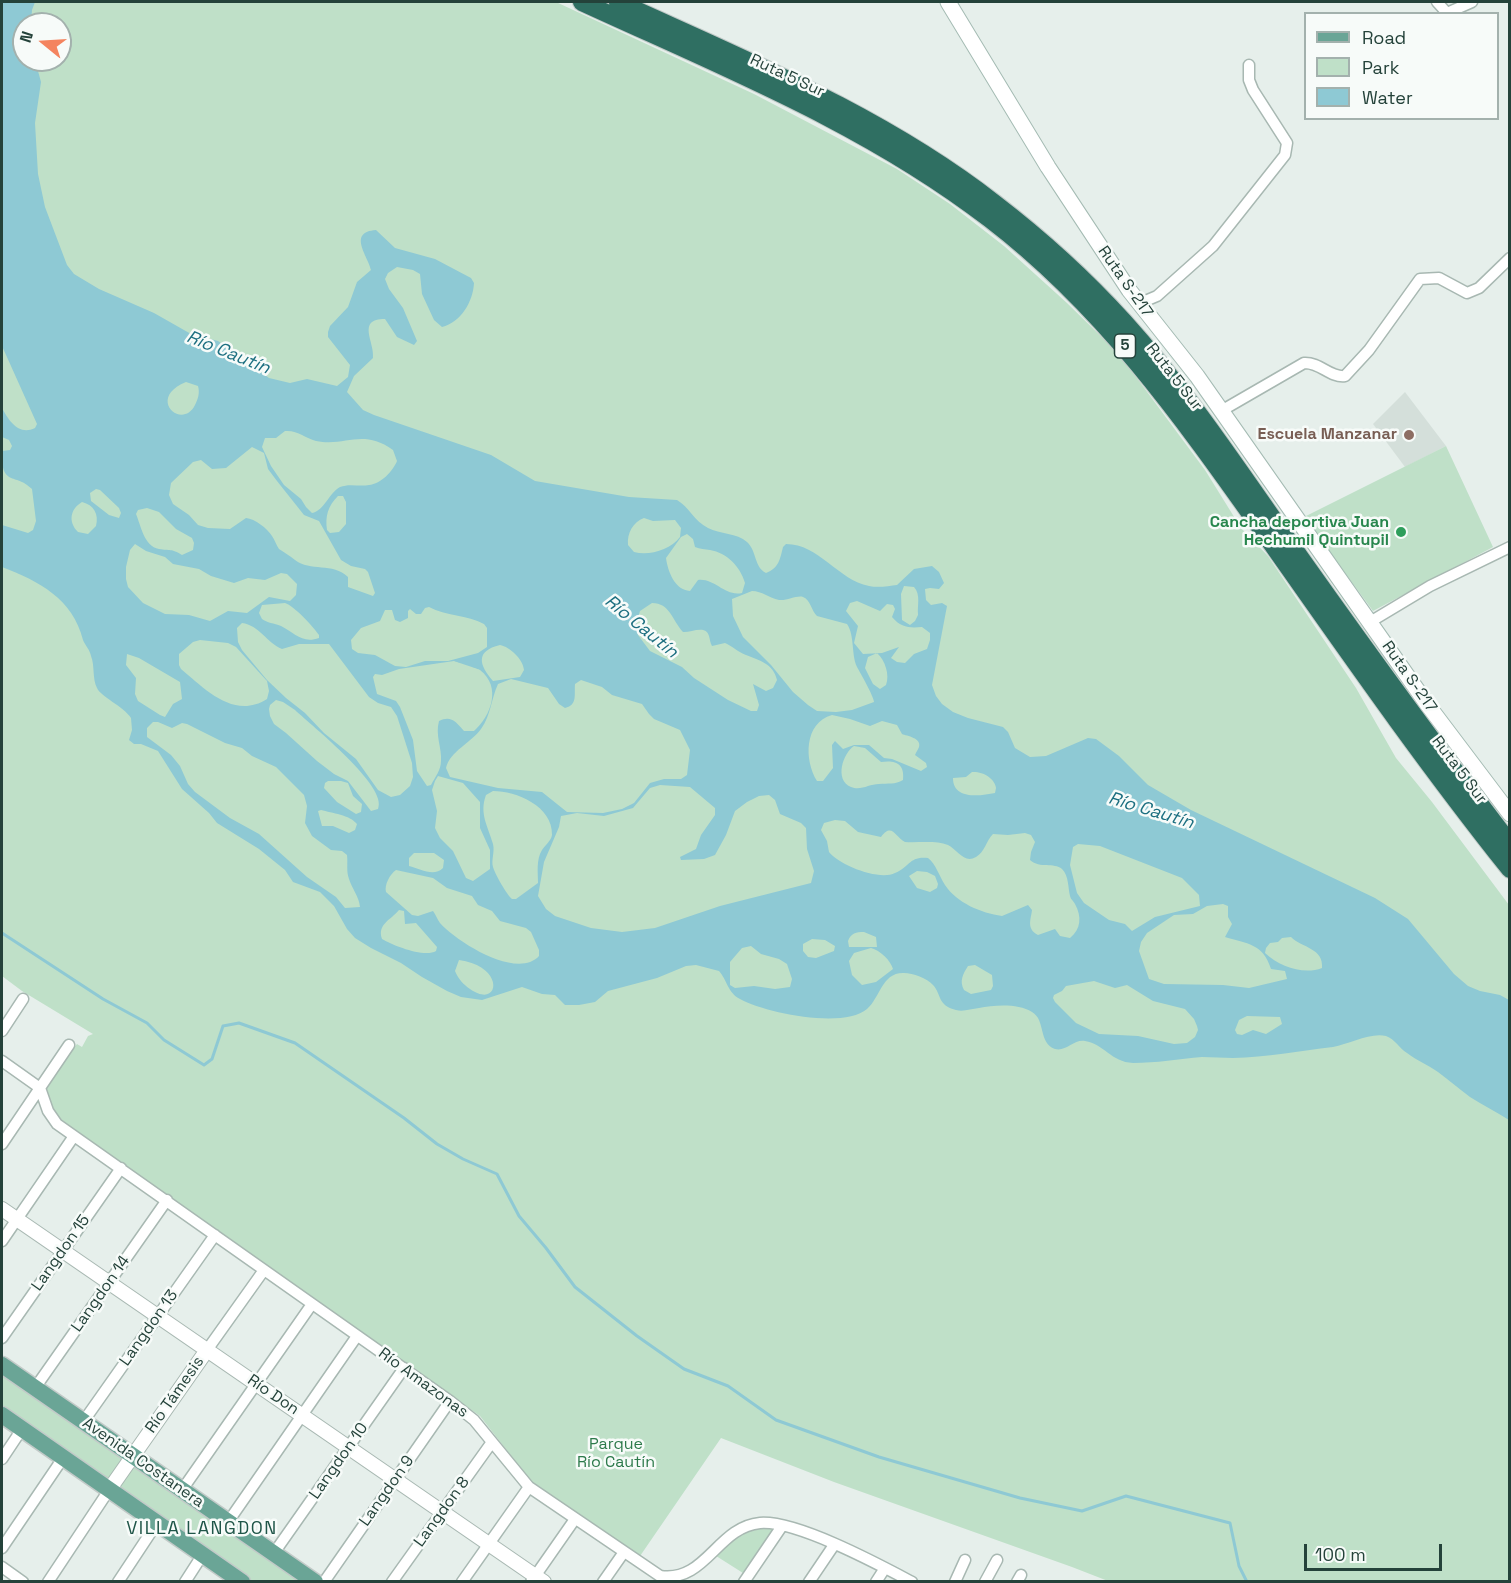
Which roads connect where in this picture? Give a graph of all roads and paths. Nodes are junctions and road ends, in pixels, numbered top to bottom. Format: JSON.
{"nodes":[{"id":1,"x":582,"y":2,"type":"edge"},
{"id":2,"x":618,"y":2,"type":"edge"},
{"id":3,"x":948,"y":2,"type":"edge"},
{"id":4,"x":1472,"y":2,"type":"edge"},
{"id":5,"x":1449,"y":12,"type":"edge"},
{"id":6,"x":1249,"y":65,"type":"dead end"},
{"id":7,"x":1509,"y":258,"type":"edge"},
{"id":8,"x":1138,"y":304,"type":"junction"},
{"id":9,"x":1221,"y":411,"type":"junction"},
{"id":10,"x":1509,"y":547,"type":"edge"},
{"id":11,"x":1370,"y":621,"type":"junction"},
{"id":12,"x":1509,"y":814,"type":"edge"},
{"id":13,"x":1509,"y":844,"type":"edge"},
{"id":14,"x":1509,"y":869,"type":"edge"},
{"id":15,"x":23,"y":999,"type":"dead end"},
{"id":16,"x":2,"y":1031,"type":"edge"},
{"id":17,"x":69,"y":1046,"type":"dead end"},
{"id":18,"x":2,"y":1061,"type":"edge"},
{"id":19,"x":40,"y":1088,"type":"junction"},
{"id":20,"x":74,"y":1136,"type":"junction"},
{"id":21,"x":2,"y":1144,"type":"edge"},
{"id":22,"x":121,"y":1168,"type":"junction"},
{"id":23,"x":167,"y":1200,"type":"junction"},
{"id":24,"x":2,"y":1209,"type":"edge"},
{"id":25,"x":16,"y":1220,"type":"junction"},
{"id":26,"x":215,"y":1235,"type":"junction"},
{"id":27,"x":2,"y":1241,"type":"edge"},
{"id":28,"x":62,"y":1251,"type":"junction"},
{"id":29,"x":264,"y":1270,"type":"junction"},
{"id":30,"x":109,"y":1283,"type":"junction"},
{"id":31,"x":312,"y":1304,"type":"junction"},
{"id":32,"x":158,"y":1316,"type":"junction"},
{"id":33,"x":357,"y":1336,"type":"junction"},
{"id":34,"x":2,"y":1338,"type":"edge"},
{"id":35,"x":207,"y":1350,"type":"junction"},
{"id":36,"x":2,"y":1365,"type":"edge"},
{"id":37,"x":404,"y":1368,"type":"junction"},
{"id":38,"x":256,"y":1383,"type":"junction"},
{"id":39,"x":35,"y":1388,"type":"junction"},
{"id":40,"x":450,"y":1401,"type":"junction"},
{"id":41,"x":2,"y":1415,"type":"edge"},
{"id":42,"x":303,"y":1416,"type":"junction"},
{"id":43,"x":83,"y":1422,"type":"junction"},
{"id":44,"x":22,"y":1429,"type":"junction"},
{"id":45,"x":492,"y":1442,"type":"junction"},
{"id":46,"x":348,"y":1447,"type":"junction"},
{"id":47,"x":133,"y":1456,"type":"junction"},
{"id":48,"x":63,"y":1458,"type":"junction"},
{"id":49,"x":2,"y":1459,"type":"edge"},
{"id":50,"x":396,"y":1479,"type":"junction"},
{"id":51,"x":529,"y":1487,"type":"junction"},
{"id":52,"x":109,"y":1490,"type":"junction"},
{"id":53,"x":182,"y":1490,"type":"junction"},
{"id":54,"x":442,"y":1512,"type":"junction"},
{"id":55,"x":575,"y":1519,"type":"junction"},
{"id":56,"x":228,"y":1522,"type":"junction"},
{"id":57,"x":157,"y":1523,"type":"junction"},
{"id":58,"x":782,"y":1526,"type":"junction"},
{"id":59,"x":3,"y":1543,"type":"edge"},
{"id":60,"x":489,"y":1544,"type":"junction"},
{"id":61,"x":834,"y":1545,"type":"junction"},
{"id":62,"x":624,"y":1552,"type":"junction"},
{"id":63,"x":274,"y":1553,"type":"junction"},
{"id":64,"x":203,"y":1554,"type":"junction"},
{"id":65,"x":965,"y":1560,"type":"dead end"},
{"id":66,"x":997,"y":1560,"type":"dead end"},
{"id":67,"x":2,"y":1567,"type":"edge"},
{"id":68,"x":885,"y":1568,"type":"junction"},
{"id":69,"x":677,"y":1579,"type":"edge"},
{"id":70,"x":537,"y":1580,"type":"edge"},
{"id":71,"x":23,"y":1581,"type":"edge"},
{"id":72,"x":48,"y":1581,"type":"edge"},
{"id":73,"x":118,"y":1581,"type":"edge"},
{"id":74,"x":185,"y":1581,"type":"edge"},
{"id":75,"x":242,"y":1581,"type":"edge"},
{"id":76,"x":315,"y":1581,"type":"edge"},
{"id":77,"x":324,"y":1581,"type":"edge"},
{"id":78,"x":392,"y":1581,"type":"edge"},
{"id":79,"x":462,"y":1581,"type":"edge"},
{"id":80,"x":603,"y":1581,"type":"edge"},
{"id":81,"x":744,"y":1581,"type":"edge"},
{"id":82,"x":809,"y":1581,"type":"edge"},
{"id":83,"x":876,"y":1581,"type":"edge"},
{"id":84,"x":912,"y":1581,"type":"edge"},
{"id":85,"x":955,"y":1581,"type":"edge"},
{"id":86,"x":986,"y":1581,"type":"edge"}],
"edges":[{"from":1,"to":14,"type":"highway","name":"Ruta 5 Sur","number":"5"},
{"from":2,"to":13,"type":"highway","name":"Ruta 5 Sur","number":"5"},
{"from":3,"to":8,"type":"main road","name":"Ruta S-217"},
{"from":4,"to":5,"type":"street"},
{"from":6,"to":8,"type":"street"},
{"from":7,"to":9,"type":"street"},
{"from":8,"to":9,"type":"main road","name":"Ruta S-217"},
{"from":9,"to":11,"type":"main road","name":"Ruta S-217"},
{"from":10,"to":11,"type":"street"},
{"from":11,"to":12,"type":"main road","name":"Ruta S-217"},
{"from":15,"to":16,"type":"street"},
{"from":17,"to":19,"type":"street"},
{"from":18,"to":19,"type":"street"},
{"from":19,"to":20,"type":"street","name":"Río Amazonas"},
{"from":19,"to":21,"type":"street"},
{"from":20,"to":22,"type":"street","name":"Río Amazonas"},
{"from":20,"to":25,"type":"street"},
{"from":22,"to":23,"type":"street","name":"Río Amazonas"},
{"from":22,"to":28,"type":"street","name":"Langdon 15"},
{"from":23,"to":26,"type":"street","name":"Río Amazonas"},
{"from":23,"to":30,"type":"street","name":"Langdon 14"},
{"from":24,"to":25,"type":"street","name":"Río Don"},
{"from":25,"to":27,"type":"street"},
{"from":25,"to":28,"type":"street","name":"Río Don"},
{"from":26,"to":29,"type":"street","name":"Río Amazonas"},
{"from":26,"to":32,"type":"street","name":"Langdon 13"},
{"from":28,"to":30,"type":"street","name":"Río Don"},
{"from":28,"to":34,"type":"street","name":"Langdon 15"},
{"from":29,"to":31,"type":"street","name":"Río Amazonas"},
{"from":29,"to":35,"type":"street","name":"Río Támesis"},
{"from":30,"to":32,"type":"street","name":"Río Don"},
{"from":30,"to":39,"type":"street","name":"Langdon 14"},
{"from":31,"to":33,"type":"street","name":"Río Amazonas"},
{"from":31,"to":38,"type":"street"},
{"from":32,"to":35,"type":"street","name":"Río Don"},
{"from":32,"to":43,"type":"street","name":"Langdon 13"},
{"from":33,"to":37,"type":"street","name":"Río Amazonas"},
{"from":33,"to":42,"type":"street"},
{"from":35,"to":38,"type":"street","name":"Río Don"},
{"from":35,"to":47,"type":"street","name":"Río Támesis"},
{"from":36,"to":39,"type":"main road","name":"Avenida Costanera"},
{"from":37,"to":40,"type":"street","name":"Río Amazonas"},
{"from":37,"to":46,"type":"street","name":"Langdon 10"},
{"from":38,"to":42,"type":"street","name":"Río Don"},
{"from":38,"to":53,"type":"street"},
{"from":39,"to":43,"type":"main road","name":"Avenida Costanera"},
{"from":40,"to":45,"type":"street","name":"Río Amazonas"},
{"from":40,"to":50,"type":"street","name":"Langdon 9"},
{"from":41,"to":44,"type":"main road"},
{"from":42,"to":46,"type":"street","name":"Río Don"},
{"from":42,"to":56,"type":"street"},
{"from":43,"to":47,"type":"main road","name":"Avenida Costanera"},
{"from":44,"to":48,"type":"main road"},
{"from":44,"to":49,"type":"street"},
{"from":45,"to":51,"type":"street","name":"Río Amazonas"},
{"from":45,"to":54,"type":"street","name":"Langdon 8"},
{"from":46,"to":50,"type":"street","name":"Río Don"},
{"from":46,"to":63,"type":"street","name":"Langdon 10"},
{"from":47,"to":52,"type":"street","name":"Río Támesis"},
{"from":47,"to":53,"type":"main road","name":"Avenida Costanera"},
{"from":48,"to":52,"type":"main road"},
{"from":48,"to":59,"type":"street"},
{"from":50,"to":54,"type":"street","name":"Río Don"},
{"from":50,"to":77,"type":"street","name":"Langdon 9"},
{"from":51,"to":55,"type":"street","name":"Río Amazonas"},
{"from":51,"to":60,"type":"street"},
{"from":52,"to":57,"type":"main road"},
{"from":52,"to":72,"type":"street","name":"Río Támesis"},
{"from":53,"to":56,"type":"main road","name":"Avenida Costanera"},
{"from":54,"to":60,"type":"street","name":"Río Don"},
{"from":54,"to":78,"type":"street","name":"Langdon 8"},
{"from":55,"to":62,"type":"street","name":"Río Amazonas"},
{"from":55,"to":70,"type":"street"},
{"from":56,"to":63,"type":"main road","name":"Avenida Costanera"},
{"from":57,"to":64,"type":"main road"},
{"from":57,"to":73,"type":"street"},
{"from":58,"to":61,"type":"street","name":"Río Amazonas"},
{"from":58,"to":69,"type":"street","name":"Río Amazonas"},
{"from":58,"to":81,"type":"street"},
{"from":60,"to":70,"type":"street","name":"Río Don"},
{"from":60,"to":79,"type":"street"},
{"from":61,"to":68,"type":"street","name":"Río Amazonas"},
{"from":61,"to":82,"type":"street"},
{"from":62,"to":69,"type":"street","name":"Río Amazonas"},
{"from":62,"to":80,"type":"street"},
{"from":63,"to":76,"type":"main road","name":"Avenida Costanera"},
{"from":64,"to":74,"type":"street"},
{"from":64,"to":75,"type":"main road"},
{"from":65,"to":85,"type":"street"},
{"from":66,"to":86,"type":"street"},
{"from":67,"to":71,"type":"street"},
{"from":68,"to":83,"type":"street"},
{"from":68,"to":84,"type":"street","name":"Río Amazonas"}]}
